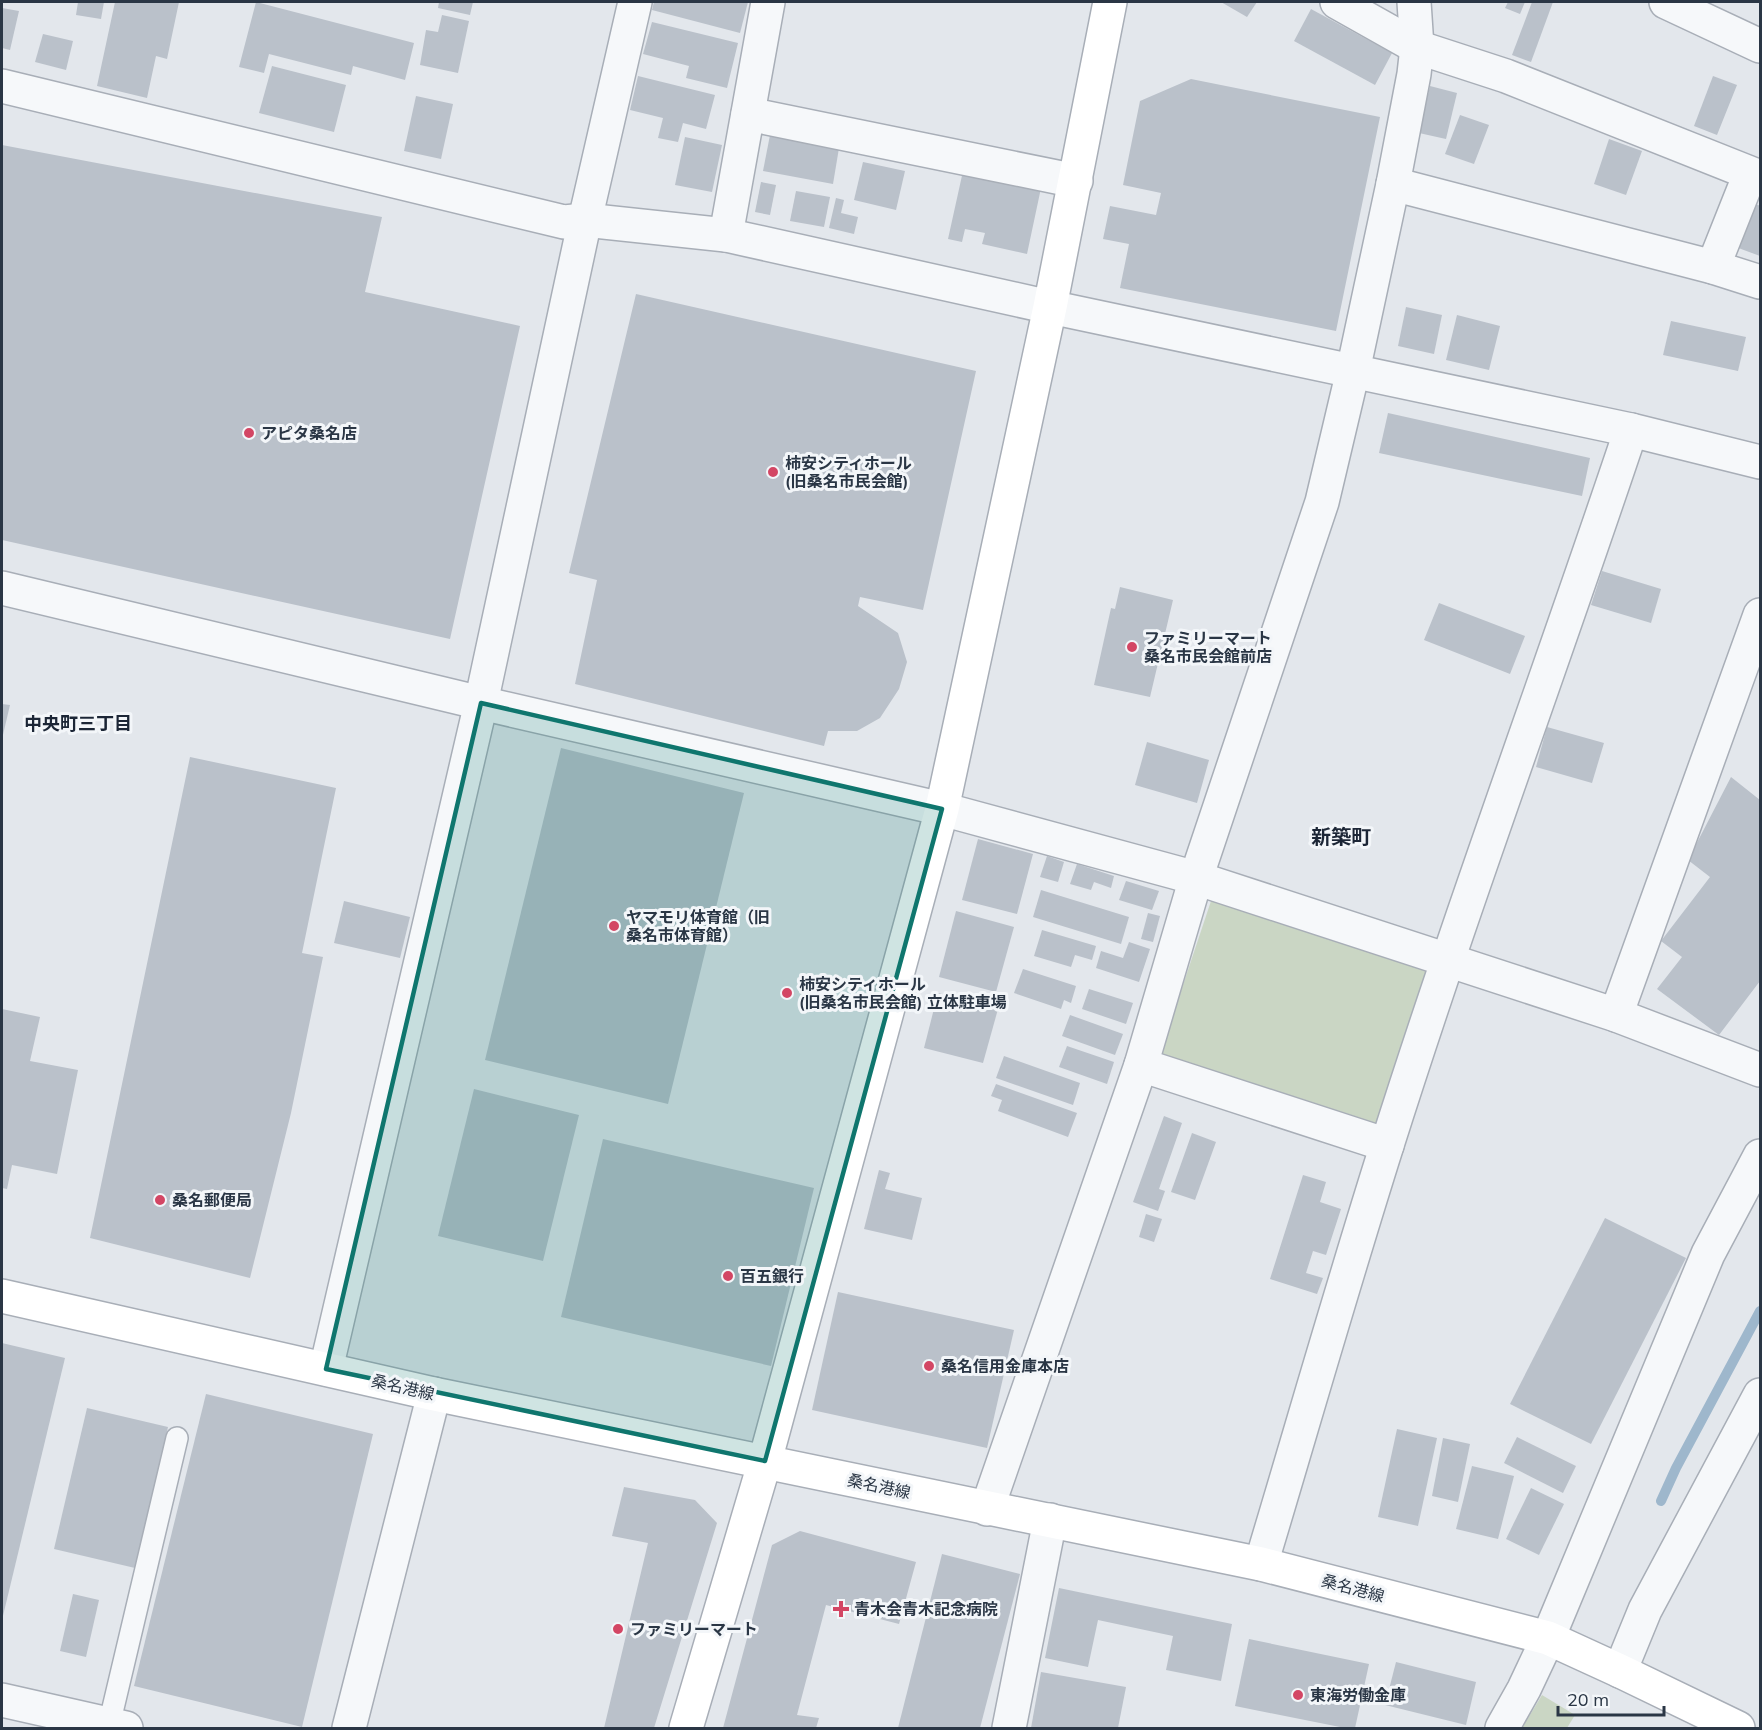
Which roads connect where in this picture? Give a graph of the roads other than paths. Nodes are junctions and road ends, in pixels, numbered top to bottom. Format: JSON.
{"nodes":[{"id":1,"x":634,"y":2,"type":"edge"},
{"id":2,"x":768,"y":2,"type":"edge"},
{"id":3,"x":1110,"y":2,"type":"edge"},
{"id":4,"x":1337,"y":2,"type":"edge"},
{"id":5,"x":1414,"y":2,"type":"edge"},
{"id":6,"x":1666,"y":2,"type":"edge"},
{"id":7,"x":1761,"y":46,"type":"edge"},
{"id":8,"x":1417,"y":47,"type":"junction"},
{"id":9,"x":2,"y":86,"type":"edge"},
{"id":10,"x":748,"y":114,"type":"junction"},
{"id":11,"x":1755,"y":176,"type":"edge"},
{"id":12,"x":1076,"y":181,"type":"junction"},
{"id":13,"x":1394,"y":184,"type":"junction"},
{"id":14,"x":585,"y":220,"type":"junction"},
{"id":15,"x":726,"y":235,"type":"junction"},
{"id":16,"x":1713,"y":267,"type":"junction"},
{"id":17,"x":1761,"y":282,"type":"edge"},
{"id":18,"x":1050,"y":307,"type":"junction"},
{"id":19,"x":1353,"y":371,"type":"junction"},
{"id":20,"x":1631,"y":430,"type":"junction"},
{"id":21,"x":1760,"y":461,"type":"edge"},
{"id":22,"x":2,"y":588,"type":"edge"},
{"id":23,"x":1761,"y":615,"type":"edge"},
{"id":24,"x":481,"y":703,"type":"junction"},
{"id":25,"x":942,"y":809,"type":"junction"},
{"id":26,"x":1196,"y":878,"type":"junction"},
{"id":27,"x":1448,"y":960,"type":"junction"},
{"id":28,"x":1616,"y":1015,"type":"junction"},
{"id":29,"x":1141,"y":1065,"type":"junction"},
{"id":30,"x":1761,"y":1070,"type":"edge"},
{"id":31,"x":1387,"y":1145,"type":"junction"},
{"id":32,"x":1761,"y":1156,"type":"edge"},
{"id":33,"x":2,"y":1296,"type":"edge"},
{"id":34,"x":326,"y":1369,"type":"junction"},
{"id":35,"x":434,"y":1394,"type":"junction"},
{"id":36,"x":1761,"y":1395,"type":"edge"},
{"id":37,"x":177,"y":1438,"type":"dead end"},
{"id":38,"x":765,"y":1461,"type":"junction"},
{"id":39,"x":987,"y":1509,"type":"junction"},
{"id":40,"x":1050,"y":1520,"type":"junction"},
{"id":41,"x":1262,"y":1564,"type":"junction"},
{"id":42,"x":1548,"y":1638,"type":"junction"},
{"id":43,"x":1620,"y":1671,"type":"junction"},
{"id":44,"x":2,"y":1700,"type":"edge"},
{"id":45,"x":117,"y":1727,"type":"edge"},
{"id":46,"x":349,"y":1728,"type":"edge"},
{"id":47,"x":686,"y":1728,"type":"edge"},
{"id":48,"x":1009,"y":1728,"type":"edge"},
{"id":49,"x":1502,"y":1728,"type":"edge"},
{"id":50,"x":1738,"y":1728,"type":"edge"}],
"edges":[{"from":1,"to":14,"type":"street"},
{"from":2,"to":10,"type":"street"},
{"from":3,"to":12,"type":"main road"},
{"from":4,"to":8,"type":"street"},
{"from":5,"to":8,"type":"street"},
{"from":6,"to":7,"type":"street"},
{"from":8,"to":11,"type":"street"},
{"from":8,"to":13,"type":"street"},
{"from":9,"to":14,"type":"street"},
{"from":10,"to":12,"type":"street"},
{"from":10,"to":15,"type":"street"},
{"from":11,"to":16,"type":"street"},
{"from":12,"to":18,"type":"main road"},
{"from":13,"to":16,"type":"street"},
{"from":13,"to":19,"type":"street"},
{"from":14,"to":15,"type":"street"},
{"from":14,"to":24,"type":"street"},
{"from":15,"to":18,"type":"street"},
{"from":16,"to":17,"type":"street"},
{"from":18,"to":19,"type":"street"},
{"from":18,"to":25,"type":"main road"},
{"from":19,"to":20,"type":"street"},
{"from":19,"to":26,"type":"street"},
{"from":20,"to":21,"type":"street"},
{"from":20,"to":27,"type":"street"},
{"from":22,"to":24,"type":"street"},
{"from":23,"to":28,"type":"street"},
{"from":24,"to":25,"type":"street"},
{"from":24,"to":34,"type":"street"},
{"from":25,"to":26,"type":"street"},
{"from":25,"to":38,"type":"main road"},
{"from":26,"to":27,"type":"street"},
{"from":26,"to":29,"type":"street"},
{"from":27,"to":28,"type":"street"},
{"from":27,"to":31,"type":"street"},
{"from":28,"to":30,"type":"street"},
{"from":29,"to":31,"type":"street"},
{"from":29,"to":39,"type":"street"},
{"from":31,"to":41,"type":"street"},
{"from":32,"to":42,"type":"street"},
{"from":33,"to":34,"type":"main road","name":"桑名港線"},
{"from":34,"to":35,"type":"main road","name":"桑名港線"},
{"from":35,"to":38,"type":"main road","name":"桑名港線"},
{"from":35,"to":46,"type":"street"},
{"from":36,"to":43,"type":"street"},
{"from":37,"to":45,"type":"lane"},
{"from":38,"to":39,"type":"main road","name":"桑名港線"},
{"from":38,"to":47,"type":"main road"},
{"from":39,"to":40,"type":"main road","name":"桑名港線"},
{"from":40,"to":41,"type":"main road","name":"桑名港線"},
{"from":40,"to":48,"type":"street"},
{"from":41,"to":42,"type":"main road","name":"桑名港線"},
{"from":42,"to":43,"type":"main road","name":"桑名港線"},
{"from":42,"to":49,"type":"street"},
{"from":43,"to":50,"type":"main road","name":"桑名港線"},
{"from":44,"to":45,"type":"street"}]}
